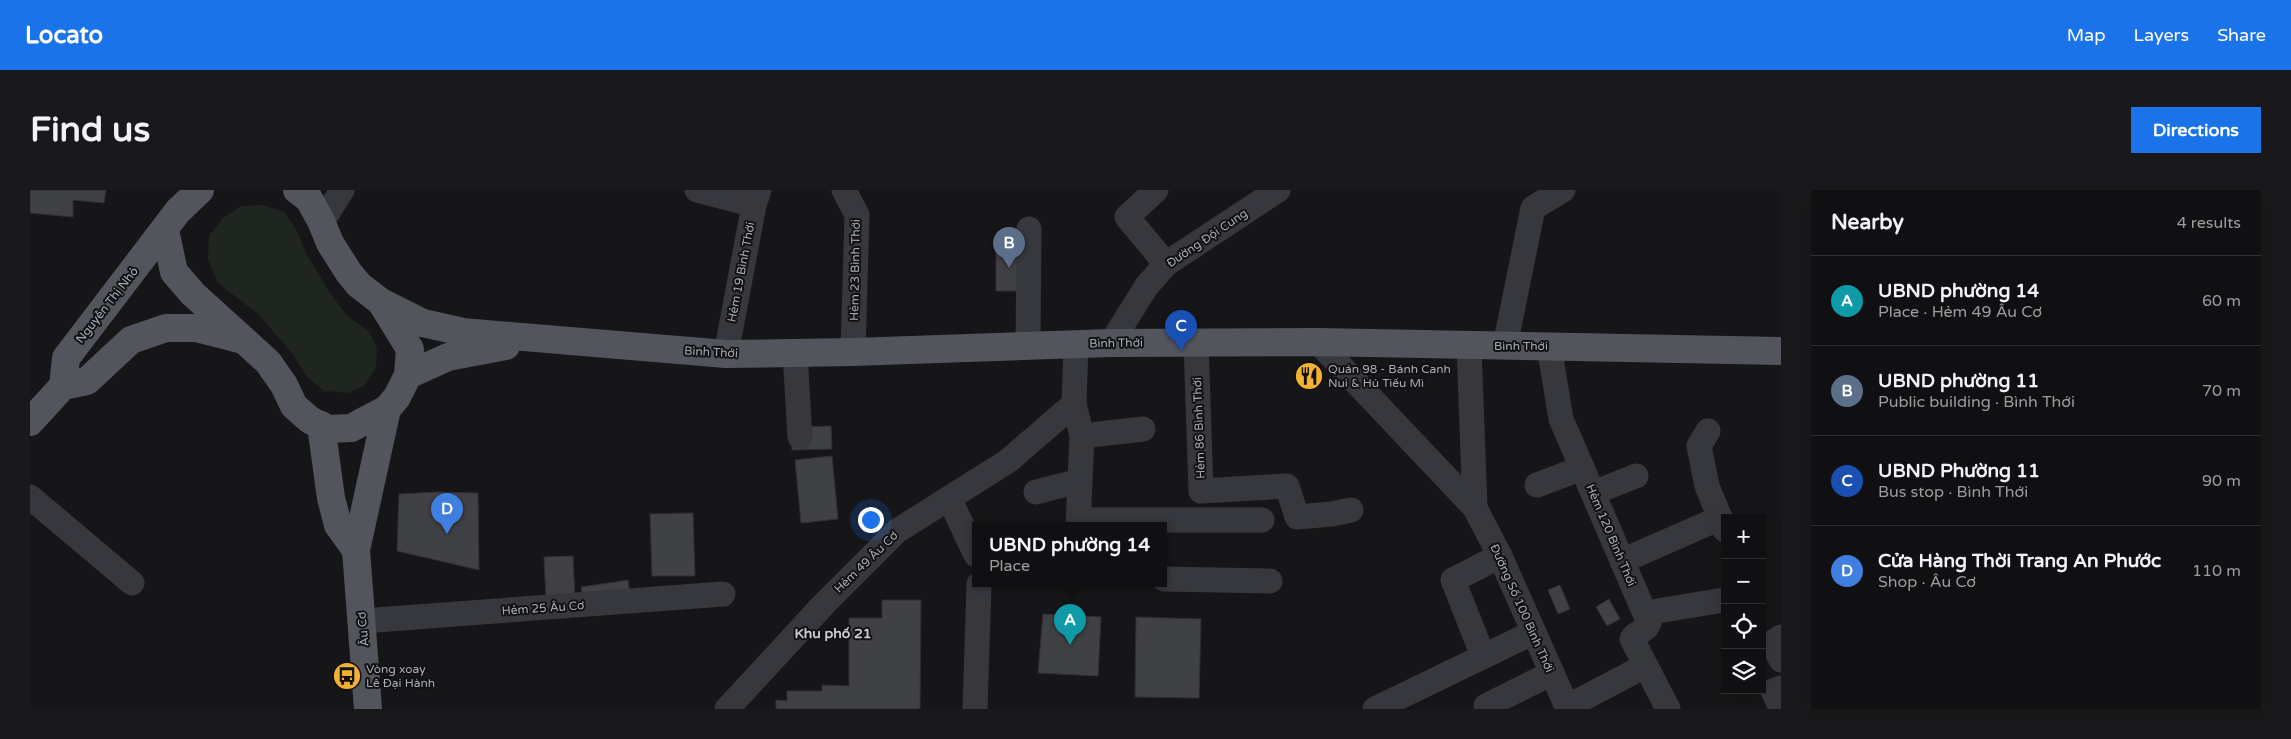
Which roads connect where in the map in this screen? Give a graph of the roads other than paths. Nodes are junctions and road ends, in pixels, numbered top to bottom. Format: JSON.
{"nodes":[{"id":1,"x":200,"y":190,"type":"edge"},
{"id":2,"x":297,"y":190,"type":"edge"},
{"id":3,"x":342,"y":190,"type":"edge"},
{"id":4,"x":697,"y":190,"type":"edge"},
{"id":5,"x":844,"y":190,"type":"edge"},
{"id":6,"x":1156,"y":190,"type":"edge"},
{"id":7,"x":1278,"y":190,"type":"edge"},
{"id":8,"x":1563,"y":190,"type":"edge"},
{"id":9,"x":756,"y":198,"type":"edge"},
{"id":10,"x":173,"y":211,"type":"edge"},
{"id":11,"x":322,"y":222,"type":"junction"},
{"id":12,"x":1029,"y":229,"type":"dead end"},
{"id":13,"x":1166,"y":264,"type":"junction"},
{"id":14,"x":380,"y":302,"type":"junction"},
{"id":15,"x":541,"y":340,"type":"junction"},
{"id":16,"x":246,"y":341,"type":"junction"},
{"id":17,"x":1196,"y":342,"type":"junction"},
{"id":18,"x":1318,"y":342,"type":"junction"},
{"id":19,"x":1111,"y":343,"type":"junction"},
{"id":20,"x":1076,"y":344,"type":"junction"},
{"id":21,"x":1028,"y":346,"type":"junction"},
{"id":22,"x":1469,"y":346,"type":"junction"},
{"id":23,"x":1505,"y":346,"type":"junction"},
{"id":24,"x":1549,"y":346,"type":"junction"},
{"id":25,"x":1781,"y":351,"type":"edge"},
{"id":26,"x":853,"y":352,"type":"junction"},
{"id":27,"x":794,"y":353,"type":"junction"},
{"id":28,"x":726,"y":354,"type":"junction"},
{"id":29,"x":408,"y":375,"type":"junction"},
{"id":30,"x":63,"y":386,"type":"junction"},
{"id":31,"x":1074,"y":404,"type":"junction"},
{"id":32,"x":387,"y":409,"type":"junction"},
{"id":33,"x":30,"y":422,"type":"edge"},
{"id":34,"x":321,"y":425,"type":"junction"},
{"id":35,"x":1142,"y":429,"type":"dead end"},
{"id":36,"x":1708,"y":431,"type":"dead end"},
{"id":37,"x":1082,"y":436,"type":"junction"},
{"id":38,"x":800,"y":437,"type":"dead end"},
{"id":39,"x":1582,"y":468,"type":"junction"},
{"id":40,"x":1636,"y":476,"type":"dead end"},
{"id":41,"x":1079,"y":481,"type":"junction"},
{"id":42,"x":1537,"y":485,"type":"dead end"},
{"id":43,"x":1036,"y":492,"type":"dead end"},
{"id":44,"x":1593,"y":493,"type":"junction"},
{"id":45,"x":30,"y":497,"type":"edge"},
{"id":46,"x":949,"y":498,"type":"junction"},
{"id":47,"x":1475,"y":508,"type":"junction"},
{"id":48,"x":1351,"y":510,"type":"dead end"},
{"id":49,"x":1262,"y":520,"type":"dead end"},
{"id":50,"x":1721,"y":521,"type":"edge"},
{"id":51,"x":1079,"y":522,"type":"edge"},
{"id":52,"x":1140,"y":522,"type":"edge"},
{"id":53,"x":1721,"y":524,"type":"edge"},
{"id":54,"x":972,"y":547,"type":"edge"},
{"id":55,"x":356,"y":550,"type":"junction"},
{"id":56,"x":1500,"y":556,"type":"junction"},
{"id":57,"x":1622,"y":561,"type":"junction"},
{"id":58,"x":1167,"y":579,"type":"edge"},
{"id":59,"x":1270,"y":581,"type":"dead end"},
{"id":60,"x":132,"y":583,"type":"dead end"},
{"id":61,"x":979,"y":587,"type":"edge"},
{"id":62,"x":723,"y":594,"type":"dead end"},
{"id":63,"x":1721,"y":599,"type":"edge"},
{"id":64,"x":1645,"y":613,"type":"junction"},
{"id":65,"x":362,"y":621,"type":"junction"},
{"id":66,"x":1534,"y":632,"type":"junction"},
{"id":67,"x":1483,"y":656,"type":"junction"},
{"id":68,"x":1645,"y":666,"type":"junction"},
{"id":69,"x":1552,"y":674,"type":"junction"},
{"id":70,"x":1781,"y":688,"type":"edge"},
{"id":71,"x":1567,"y":708,"type":"edge"},
{"id":72,"x":1781,"y":708,"type":"edge"},
{"id":73,"x":368,"y":709,"type":"edge"},
{"id":74,"x":727,"y":709,"type":"edge"},
{"id":75,"x":975,"y":709,"type":"edge"},
{"id":76,"x":1375,"y":709,"type":"edge"},
{"id":77,"x":1487,"y":709,"type":"edge"},
{"id":78,"x":1668,"y":709,"type":"edge"}],
"edges":[{"from":1,"to":10,"type":"main road"},
{"from":2,"to":11,"type":"main road"},
{"from":3,"to":11,"type":"street"},
{"from":4,"to":9,"type":"street"},
{"from":5,"to":26,"type":"street","name":"Hẻm 23 Bình Thới"},
{"from":6,"to":13,"type":"street"},
{"from":7,"to":13,"type":"street","name":"Đường Đội Cung"},
{"from":8,"to":23,"type":"street"},
{"from":9,"to":28,"type":"street","name":"Hẻm 19 Bình Thới"},
{"from":10,"to":16,"type":"main road"},
{"from":10,"to":30,"type":"main road","name":"Nguyễn Thị Nhỏ"},
{"from":11,"to":14,"type":"main road"},
{"from":12,"to":21,"type":"street"},
{"from":13,"to":19,"type":"street","name":"Đường Đội Cung"},
{"from":14,"to":15,"type":"main road","name":"Bình Thới"},
{"from":14,"to":29,"type":"main road"},
{"from":15,"to":28,"type":"main road","name":"Bình Thới"},
{"from":15,"to":29,"type":"main road","name":"Bình Thới"},
{"from":16,"to":30,"type":"main road"},
{"from":16,"to":34,"type":"main road"},
{"from":17,"to":18,"type":"main road","name":"Bình Thới"},
{"from":17,"to":19,"type":"main road","name":"Bình Thới"},
{"from":17,"to":48,"type":"street","name":"Hẻm 86 Bình Thới"},
{"from":18,"to":22,"type":"main road","name":"Bình Thới"},
{"from":18,"to":47,"type":"street","name":"Đường Số 100 Bình Thới"},
{"from":19,"to":20,"type":"main road","name":"Bình Thới"},
{"from":20,"to":21,"type":"main road","name":"Bình Thới"},
{"from":20,"to":31,"type":"street"},
{"from":21,"to":26,"type":"main road","name":"Bình Thới"},
{"from":22,"to":23,"type":"main road","name":"Bình Thới"},
{"from":22,"to":47,"type":"street","name":"Đường Số 100 Bình Thới"},
{"from":23,"to":24,"type":"main road","name":"Bình Thới"},
{"from":24,"to":25,"type":"main road","name":"Bình Thới"},
{"from":24,"to":39,"type":"street","name":"Hẻm 120 Bình Thới"},
{"from":26,"to":27,"type":"main road","name":"Bình Thới"},
{"from":27,"to":28,"type":"main road","name":"Bình Thới"},
{"from":27,"to":38,"type":"street"},
{"from":29,"to":32,"type":"main road"},
{"from":30,"to":33,"type":"main road"},
{"from":31,"to":37,"type":"street"},
{"from":31,"to":46,"type":"street","name":"Hẻm 49 Âu Cơ"},
{"from":32,"to":34,"type":"main road"},
{"from":32,"to":55,"type":"main road","name":"Âu Cơ"},
{"from":34,"to":55,"type":"main road"},
{"from":35,"to":37,"type":"street"},
{"from":36,"to":50,"type":"street"},
{"from":37,"to":41,"type":"street"},
{"from":39,"to":42,"type":"street"},
{"from":39,"to":44,"type":"street","name":"Hẻm 120 Bình Thới"},
{"from":40,"to":44,"type":"street"},
{"from":41,"to":43,"type":"street"},
{"from":41,"to":51,"type":"street"},
{"from":44,"to":57,"type":"street","name":"Hẻm 120 Bình Thới"},
{"from":45,"to":60,"type":"street"},
{"from":46,"to":54,"type":"street"},
{"from":46,"to":74,"type":"street","name":"Hẻm 49 Âu Cơ"},
{"from":47,"to":56,"type":"street","name":"Đường Số 100 Bình Thới"},
{"from":49,"to":52,"type":"street"},
{"from":53,"to":57,"type":"street"},
{"from":55,"to":65,"type":"main road","name":"Âu Cơ"},
{"from":56,"to":66,"type":"street","name":"Đường Số 100 Bình Thới"},
{"from":56,"to":67,"type":"street"},
{"from":57,"to":64,"type":"street","name":"Hẻm 120 Bình Thới"},
{"from":58,"to":59,"type":"street"},
{"from":61,"to":75,"type":"street"},
{"from":62,"to":65,"type":"street","name":"Hẻm 25 Âu Cơ"},
{"from":63,"to":64,"type":"street"},
{"from":64,"to":68,"type":"street"},
{"from":65,"to":73,"type":"main road","name":"Âu Cơ"},
{"from":66,"to":67,"type":"street"},
{"from":66,"to":69,"type":"street","name":"Đường Số 100 Bình Thới"},
{"from":67,"to":76,"type":"street"},
{"from":68,"to":71,"type":"street"},
{"from":68,"to":78,"type":"street"},
{"from":69,"to":71,"type":"street","name":"Đường Số 100 Bình Thới"},
{"from":69,"to":77,"type":"street"},
{"from":70,"to":72,"type":"street"}]}
